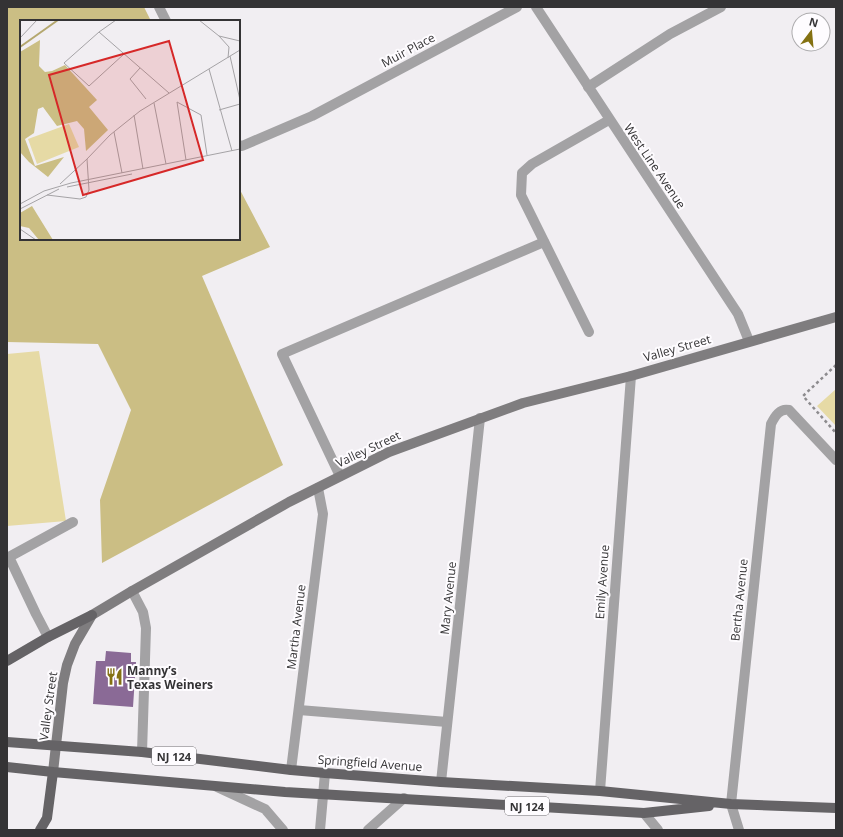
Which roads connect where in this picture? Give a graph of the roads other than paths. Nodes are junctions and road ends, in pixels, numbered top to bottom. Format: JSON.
{"nodes":[{"id":1,"x":159,"y":7,"type":"edge"},
{"id":2,"x":517,"y":7,"type":"edge"},
{"id":3,"x":536,"y":7,"type":"edge"},
{"id":4,"x":721,"y":7,"type":"edge"},
{"id":5,"x":166,"y":20,"type":"edge"},
{"id":6,"x":588,"y":87,"type":"junction"},
{"id":7,"x":609,"y":120,"type":"junction"},
{"id":8,"x":240,"y":145,"type":"edge"},
{"id":9,"x":544,"y":242,"type":"junction"},
{"id":10,"x":836,"y":317,"type":"edge"},
{"id":11,"x":589,"y":332,"type":"dead end"},
{"id":12,"x":749,"y":341,"type":"junction"},
{"id":13,"x":631,"y":376,"type":"junction"},
{"id":14,"x":480,"y":418,"type":"junction"},
{"id":15,"x":836,"y":460,"type":"edge"},
{"id":16,"x":340,"y":476,"type":"junction"},
{"id":17,"x":318,"y":488,"type":"junction"},
{"id":18,"x":73,"y":522,"type":"dead end"},
{"id":19,"x":132,"y":592,"type":"junction"},
{"id":20,"x":92,"y":615,"type":"junction"},
{"id":21,"x":48,"y":637,"type":"junction"},
{"id":22,"x":7,"y":661,"type":"edge"},
{"id":23,"x":299,"y":710,"type":"junction"},
{"id":24,"x":447,"y":722,"type":"junction"},
{"id":25,"x":7,"y":742,"type":"edge"},
{"id":26,"x":56,"y":745,"type":"junction"},
{"id":27,"x":142,"y":752,"type":"junction"},
{"id":28,"x":7,"y":767,"type":"edge"},
{"id":29,"x":291,"y":770,"type":"junction"},
{"id":30,"x":53,"y":772,"type":"junction"},
{"id":31,"x":325,"y":773,"type":"junction"},
{"id":32,"x":441,"y":782,"type":"junction"},
{"id":33,"x":215,"y":786,"type":"junction"},
{"id":34,"x":600,"y":791,"type":"junction"},
{"id":35,"x":323,"y":794,"type":"junction"},
{"id":36,"x":404,"y":798,"type":"junction"},
{"id":37,"x":731,"y":804,"type":"junction"},
{"id":38,"x":836,"y":808,"type":"edge"},
{"id":39,"x":644,"y":813,"type":"junction"},
{"id":40,"x":40,"y":830,"type":"edge"},
{"id":41,"x":283,"y":830,"type":"edge"},
{"id":42,"x":320,"y":830,"type":"edge"},
{"id":43,"x":368,"y":830,"type":"edge"},
{"id":44,"x":658,"y":830,"type":"edge"},
{"id":45,"x":739,"y":830,"type":"edge"}],
"edges":[{"from":1,"to":5,"type":"street"},
{"from":2,"to":8,"type":"street","name":"Muir Place"},
{"from":3,"to":6,"type":"street","name":"West Line Avenue"},
{"from":4,"to":6,"type":"street"},
{"from":6,"to":7,"type":"street","name":"West Line Avenue"},
{"from":7,"to":9,"type":"street"},
{"from":7,"to":12,"type":"street","name":"West Line Avenue"},
{"from":9,"to":11,"type":"street"},
{"from":9,"to":16,"type":"street"},
{"from":10,"to":12,"type":"main road","name":"Valley Street"},
{"from":12,"to":13,"type":"main road","name":"Valley Street"},
{"from":13,"to":14,"type":"main road","name":"Valley Street"},
{"from":13,"to":34,"type":"street","name":"Emily Avenue"},
{"from":14,"to":16,"type":"main road","name":"Valley Street"},
{"from":14,"to":24,"type":"street","name":"Mary Avenue"},
{"from":15,"to":37,"type":"street","name":"Bertha Avenue"},
{"from":16,"to":17,"type":"main road","name":"Valley Street"},
{"from":17,"to":19,"type":"main road","name":"Valley Street"},
{"from":17,"to":23,"type":"street","name":"Martha Avenue"},
{"from":18,"to":21,"type":"street"},
{"from":19,"to":20,"type":"main road","name":"Valley Street"},
{"from":19,"to":27,"type":"street"},
{"from":20,"to":21,"type":"main road"},
{"from":20,"to":26,"type":"main road","name":"Valley Street"},
{"from":21,"to":22,"type":"main road"},
{"from":23,"to":24,"type":"street"},
{"from":23,"to":29,"type":"street","name":"Martha Avenue"},
{"from":24,"to":32,"type":"street","name":"Mary Avenue"},
{"from":25,"to":26,"type":"main road","name":"Springfield Avenue","number":"NJ 124"},
{"from":26,"to":27,"type":"main road","name":"Springfield Avenue","number":"NJ 124"},
{"from":26,"to":30,"type":"main road","name":"Valley Street"},
{"from":27,"to":29,"type":"main road","name":"Springfield Avenue","number":"NJ 124"},
{"from":28,"to":30,"type":"main road","name":"Springfield Avenue","number":"NJ 124"},
{"from":29,"to":31,"type":"main road","name":"Springfield Avenue","number":"NJ 124"},
{"from":30,"to":33,"type":"main road","name":"Springfield Avenue","number":"NJ 124"},
{"from":30,"to":40,"type":"main road"},
{"from":31,"to":32,"type":"main road","name":"Springfield Avenue","number":"NJ 124"},
{"from":31,"to":35,"type":"street"},
{"from":32,"to":34,"type":"main road","name":"Springfield Avenue","number":"NJ 124"},
{"from":33,"to":35,"type":"main road","name":"Springfield Avenue","number":"NJ 124"},
{"from":33,"to":41,"type":"street"},
{"from":34,"to":37,"type":"main road","name":"Springfield Avenue","number":"NJ 124"},
{"from":35,"to":36,"type":"main road","name":"Springfield Avenue","number":"NJ 124"},
{"from":35,"to":42,"type":"street"},
{"from":36,"to":39,"type":"main road","name":"Springfield Avenue","number":"NJ 124"},
{"from":36,"to":43,"type":"street"},
{"from":37,"to":38,"type":"main road","name":"Springfield Avenue","number":"NJ 124"},
{"from":37,"to":39,"type":"main road","name":"Springfield Avenue","number":"NJ 124"},
{"from":37,"to":45,"type":"street"},
{"from":39,"to":44,"type":"street"}]}
